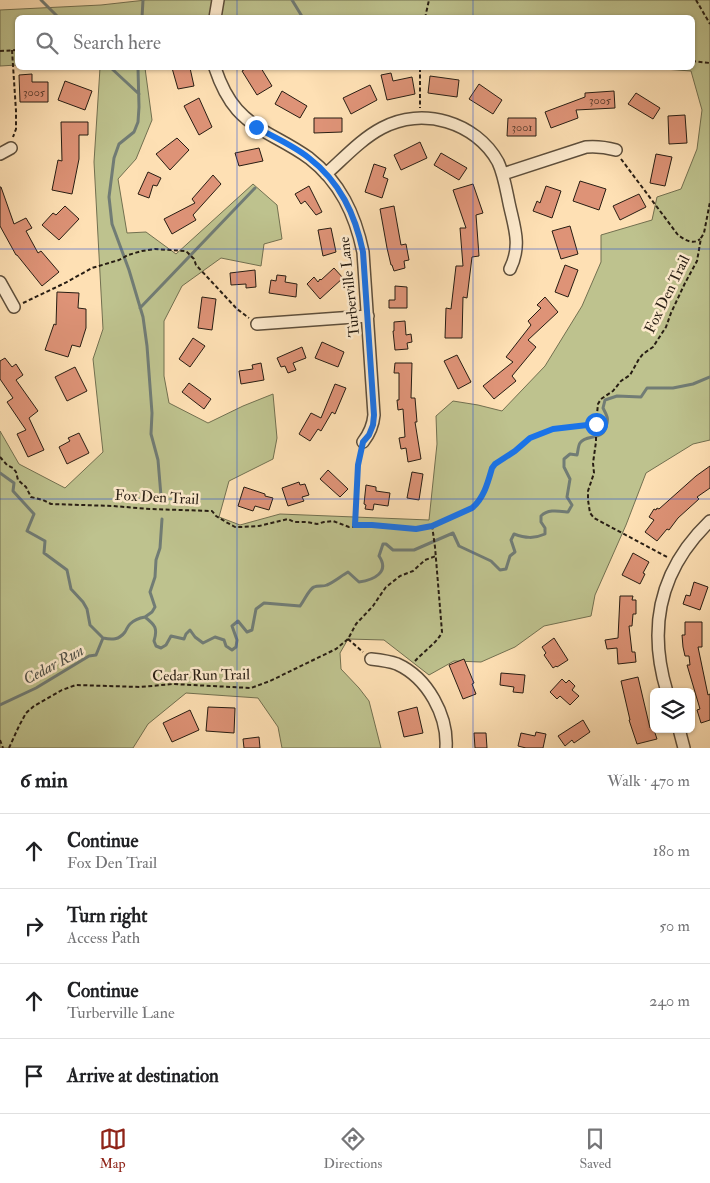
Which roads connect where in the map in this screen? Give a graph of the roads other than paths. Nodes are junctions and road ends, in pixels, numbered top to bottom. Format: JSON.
{"nodes":[{"id":1,"x":218,"y":0,"type":"edge"},
{"id":2,"x":216,"y":15,"type":"edge"},
{"id":3,"x":216,"y":70,"type":"edge"},
{"id":4,"x":11,"y":148,"type":"road end"},
{"id":5,"x":616,"y":150,"type":"road end"},
{"id":6,"x":0,"y":154,"type":"edge"},
{"id":7,"x":326,"y":174,"type":"junction"},
{"id":8,"x":503,"y":174,"type":"junction"},
{"id":9,"x":510,"y":269,"type":"dead end"},
{"id":10,"x":0,"y":282,"type":"edge"},
{"id":11,"x":14,"y":307,"type":"road end"},
{"id":12,"x":368,"y":316,"type":"junction"},
{"id":13,"x":257,"y":324,"type":"road end"},
{"id":14,"x":363,"y":442,"type":"road end"},
{"id":15,"x":710,"y":521,"type":"edge"},
{"id":16,"x":370,"y":659,"type":"road end"},
{"id":17,"x":666,"y":688,"type":"edge"},
{"id":18,"x":680,"y":733,"type":"edge"},
{"id":19,"x":446,"y":748,"type":"edge"},
{"id":20,"x":684,"y":748,"type":"edge"}],
"edges":[{"from":1,"to":2,"type":"street"},
{"from":3,"to":7,"type":"street","name":"Turberville Lane"},
{"from":4,"to":6,"type":"street"},
{"from":5,"to":8,"type":"street"},
{"from":7,"to":8,"type":"street"},
{"from":7,"to":12,"type":"street","name":"Turberville Lane"},
{"from":8,"to":9,"type":"street"},
{"from":10,"to":11,"type":"street"},
{"from":12,"to":13,"type":"street"},
{"from":12,"to":14,"type":"street","name":"Turberville Lane"},
{"from":15,"to":17,"type":"street"},
{"from":16,"to":19,"type":"street"},
{"from":18,"to":20,"type":"street"}]}
